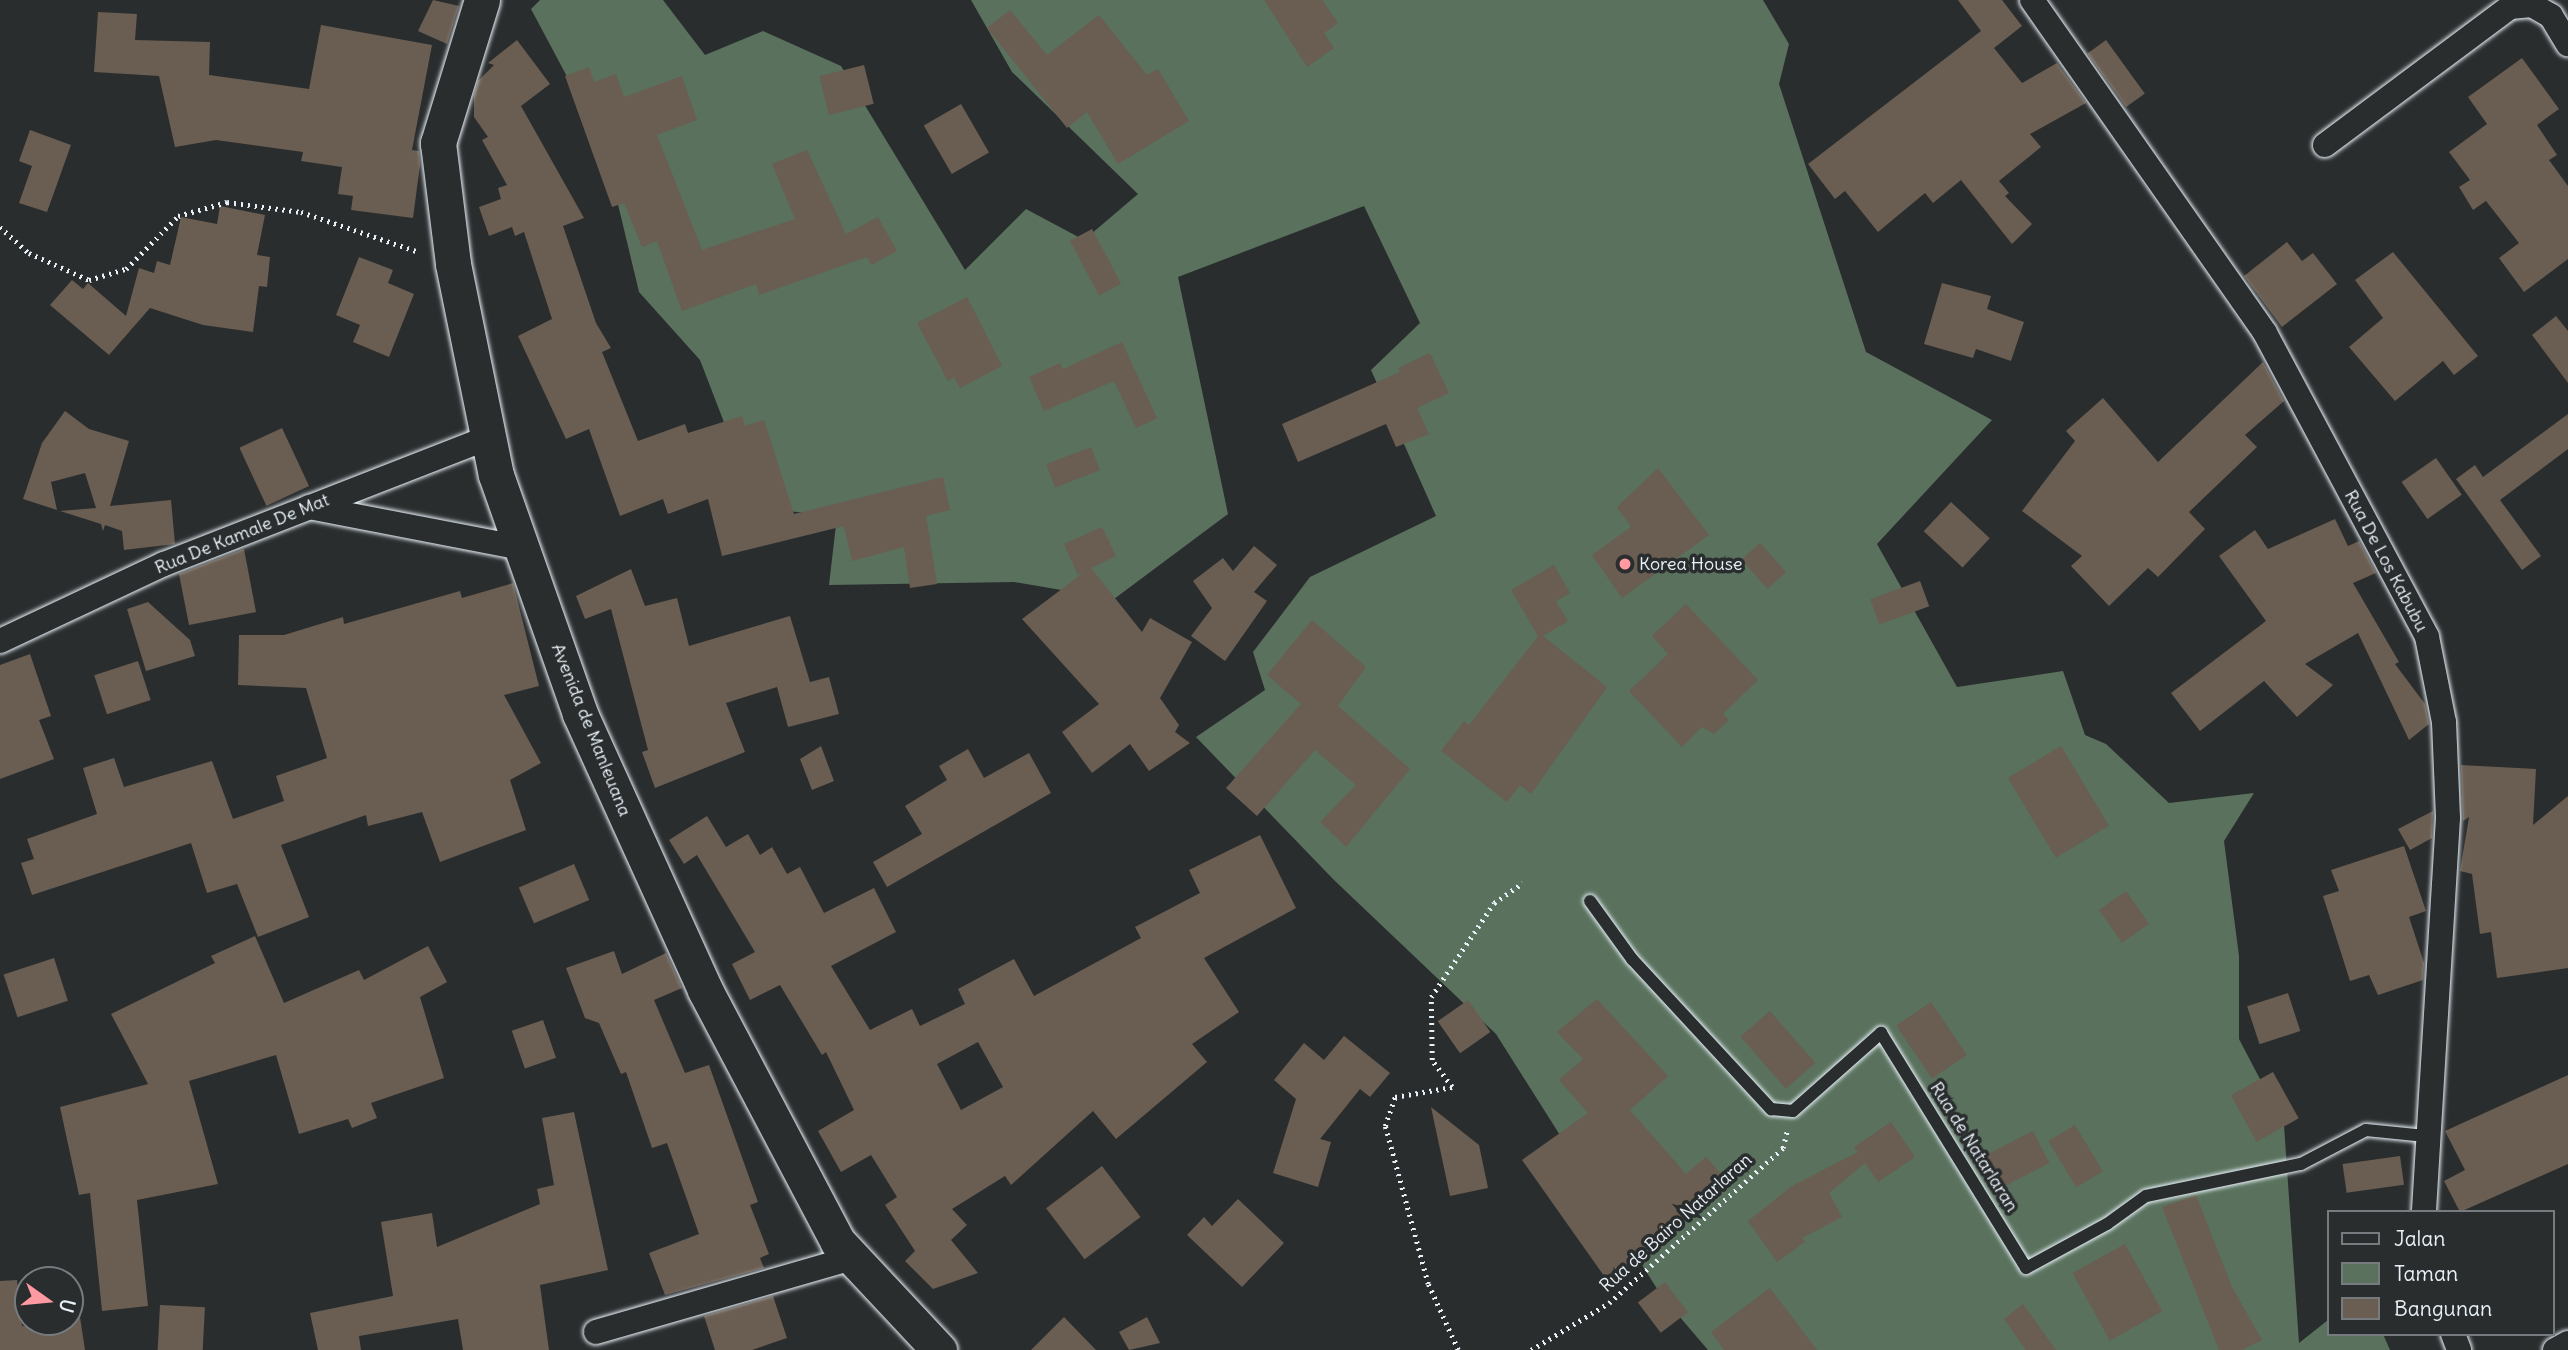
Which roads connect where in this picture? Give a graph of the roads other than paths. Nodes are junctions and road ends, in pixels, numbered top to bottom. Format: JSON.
{"nodes":[{"id":1,"x":482,"y":0,"type":"edge"},
{"id":2,"x":2032,"y":0,"type":"edge"},
{"id":3,"x":2568,"y":44,"type":"edge"},
{"id":4,"x":2325,"y":145,"type":"dead end"},
{"id":5,"x":488,"y":438,"type":"junction"},
{"id":6,"x":309,"y":507,"type":"junction"},
{"id":7,"x":521,"y":548,"type":"junction"},
{"id":8,"x":0,"y":641,"type":"edge"},
{"id":9,"x":1590,"y":901,"type":"dead end"},
{"id":10,"x":2426,"y":1136,"type":"junction"},
{"id":11,"x":2424,"y":1210,"type":"edge"},
{"id":12,"x":856,"y":1257,"type":"junction"},
{"id":13,"x":596,"y":1332,"type":"dead end"},
{"id":14,"x":2568,"y":1343,"type":"edge"},
{"id":15,"x":939,"y":1350,"type":"edge"},
{"id":16,"x":2555,"y":1350,"type":"edge"}],
"edges":[{"from":1,"to":5,"type":"street","name":"Avenida de Manleuana"},
{"from":2,"to":10,"type":"street","name":"Rua De Los Kabubu"},
{"from":3,"to":4,"type":"street"},
{"from":5,"to":6,"type":"street","name":"Rua De Kamale De Mat"},
{"from":5,"to":7,"type":"street","name":"Avenida de Manleuana"},
{"from":6,"to":7,"type":"street"},
{"from":6,"to":8,"type":"street","name":"Rua De Kamale De Mat"},
{"from":7,"to":12,"type":"street","name":"Avenida de Manleuana"},
{"from":9,"to":10,"type":"lane","name":"Rua de Natarlaran"},
{"from":10,"to":11,"type":"street","name":"Rua De Los Kabubu"},
{"from":12,"to":13,"type":"street"},
{"from":12,"to":15,"type":"street","name":"Avenida de Manleuana"},
{"from":14,"to":16,"type":"street"}]}
